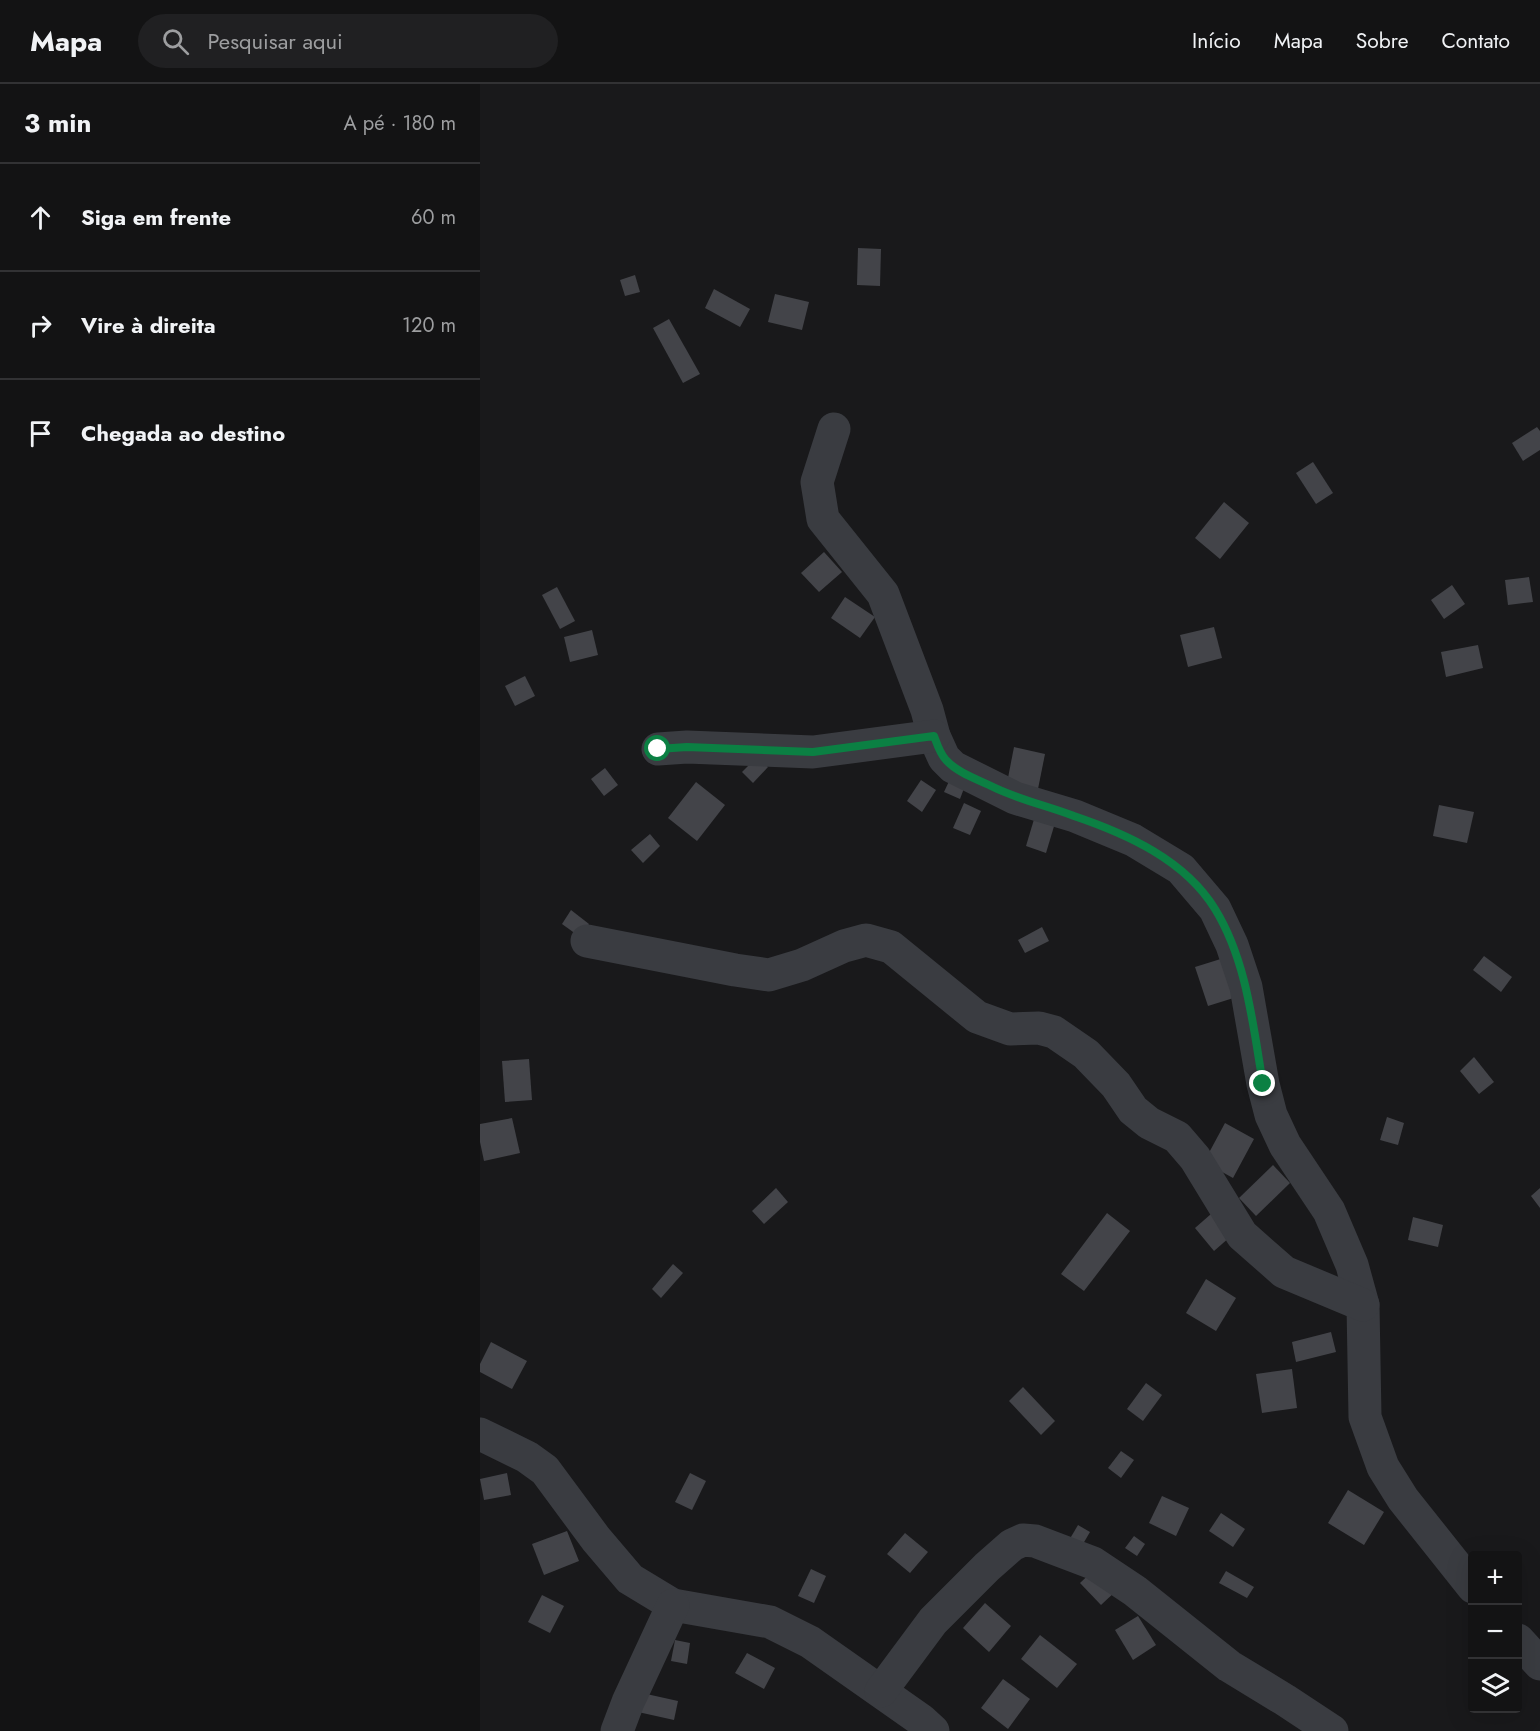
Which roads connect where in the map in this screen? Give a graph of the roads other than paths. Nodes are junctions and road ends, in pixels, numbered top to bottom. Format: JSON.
{"nodes":[{"id":1,"x":834,"y":429,"type":"dead end"},
{"id":2,"x":934,"y":736,"type":"junction"},
{"id":3,"x":658,"y":749,"type":"dead end"},
{"id":4,"x":587,"y":941,"type":"dead end"},
{"id":5,"x":1363,"y":1305,"type":"junction"},
{"id":6,"x":480,"y":1434,"type":"edge"},
{"id":7,"x":1468,"y":1581,"type":"edge"},
{"id":8,"x":674,"y":1605,"type":"junction"},
{"id":9,"x":1522,"y":1644,"type":"edge"},
{"id":10,"x":1540,"y":1664,"type":"edge"},
{"id":11,"x":881,"y":1691,"type":"junction"},
{"id":12,"x":617,"y":1731,"type":"edge"},
{"id":13,"x":933,"y":1731,"type":"edge"},
{"id":14,"x":1332,"y":1731,"type":"edge"}],
"edges":[{"from":1,"to":2,"type":"street"},
{"from":2,"to":3,"type":"street"},
{"from":2,"to":5,"type":"street"},
{"from":4,"to":5,"type":"street"},
{"from":5,"to":7,"type":"street"},
{"from":6,"to":8,"type":"street"},
{"from":8,"to":11,"type":"street"},
{"from":8,"to":12,"type":"street"},
{"from":9,"to":10,"type":"street"},
{"from":11,"to":13,"type":"street"},
{"from":11,"to":14,"type":"street"}]}
